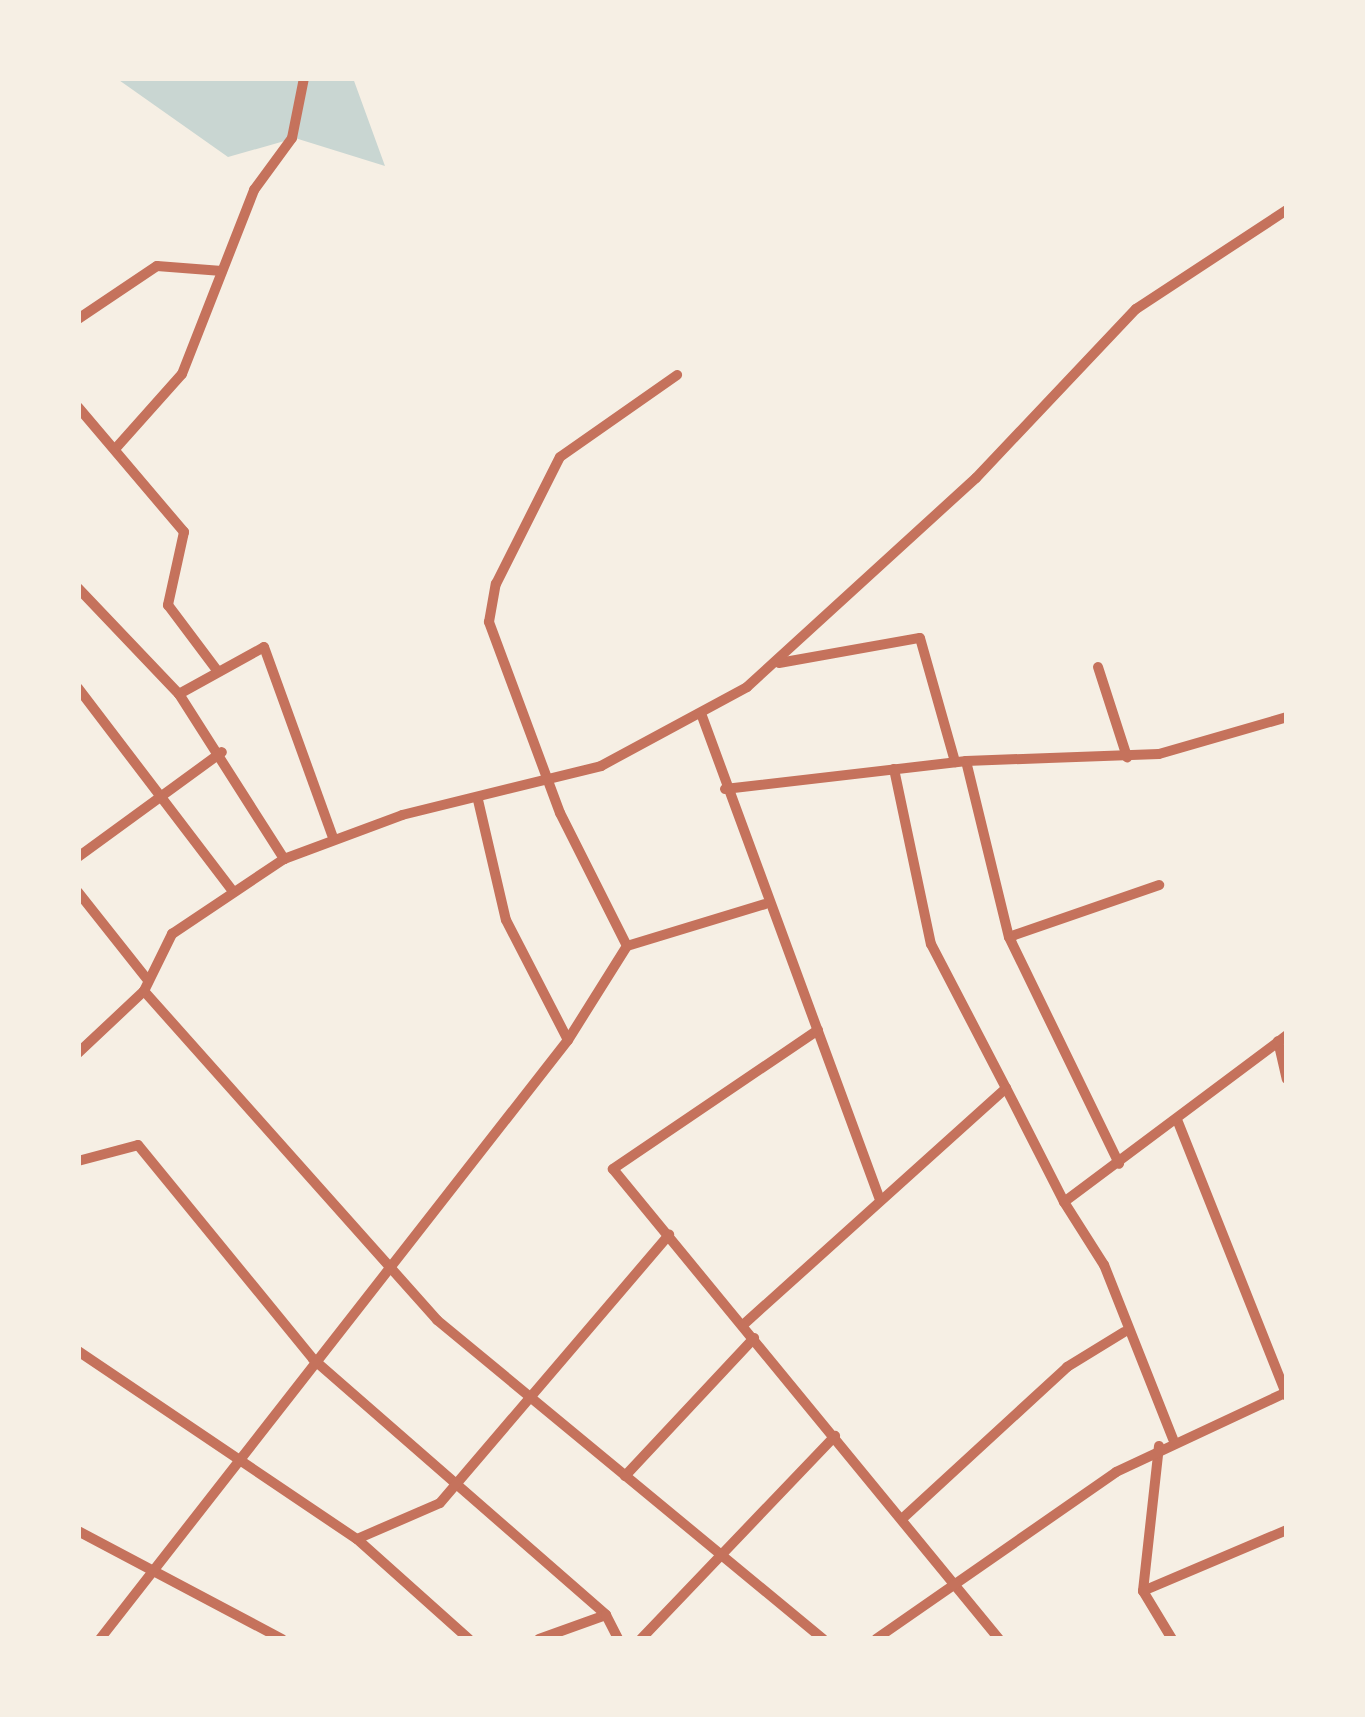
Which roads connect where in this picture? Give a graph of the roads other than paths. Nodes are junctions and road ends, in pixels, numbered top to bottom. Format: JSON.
{"nodes":[{"id":1,"x":304,"y":78,"type":"edge"},
{"id":2,"x":1287,"y":210,"type":"edge"},
{"id":3,"x":222,"y":271,"type":"junction"},
{"id":4,"x":78,"y":319,"type":"edge"},
{"id":5,"x":677,"y":375,"type":"dead end"},
{"id":6,"x":78,"y":407,"type":"edge"},
{"id":7,"x":116,"y":448,"type":"junction"},
{"id":8,"x":78,"y":588,"type":"edge"},
{"id":9,"x":776,"y":664,"type":"junction"},
{"id":10,"x":1098,"y":667,"type":"dead end"},
{"id":11,"x":216,"y":669,"type":"junction"},
{"id":12,"x":78,"y":688,"type":"edge"},
{"id":13,"x":179,"y":694,"type":"junction"},
{"id":14,"x":702,"y":716,"type":"junction"},
{"id":15,"x":1287,"y":717,"type":"edge"},
{"id":16,"x":222,"y":752,"type":"junction"},
{"id":17,"x":1127,"y":757,"type":"junction"},
{"id":18,"x":961,"y":762,"type":"junction"},
{"id":19,"x":894,"y":769,"type":"junction"},
{"id":20,"x":548,"y":785,"type":"junction"},
{"id":21,"x":725,"y":789,"type":"junction"},
{"id":22,"x":168,"y":794,"type":"junction"},
{"id":23,"x":478,"y":800,"type":"junction"},
{"id":24,"x":333,"y":838,"type":"junction"},
{"id":25,"x":78,"y":856,"type":"edge"},
{"id":26,"x":284,"y":860,"type":"junction"},
{"id":27,"x":1159,"y":886,"type":"dead end"},
{"id":28,"x":232,"y":890,"type":"junction"},
{"id":29,"x":78,"y":892,"type":"edge"},
{"id":30,"x":765,"y":904,"type":"junction"},
{"id":31,"x":1009,"y":938,"type":"junction"},
{"id":32,"x":627,"y":946,"type":"junction"},
{"id":33,"x":145,"y":985,"type":"junction"},
{"id":34,"x":818,"y":1030,"type":"junction"},
{"id":35,"x":1283,"y":1039,"type":"edge"},
{"id":36,"x":568,"y":1040,"type":"junction"},
{"id":37,"x":78,"y":1053,"type":"edge"},
{"id":38,"x":1287,"y":1078,"type":"edge"},
{"id":39,"x":1006,"y":1088,"type":"junction"},
{"id":40,"x":1178,"y":1122,"type":"junction"},
{"id":41,"x":78,"y":1161,"type":"edge"},
{"id":42,"x":1119,"y":1164,"type":"junction"},
{"id":43,"x":879,"y":1197,"type":"junction"},
{"id":44,"x":1064,"y":1202,"type":"junction"},
{"id":45,"x":669,"y":1235,"type":"junction"},
{"id":46,"x":393,"y":1267,"type":"junction"},
{"id":47,"x":743,"y":1325,"type":"junction"},
{"id":48,"x":1124,"y":1332,"type":"junction"},
{"id":49,"x":754,"y":1338,"type":"junction"},
{"id":50,"x":78,"y":1351,"type":"edge"},
{"id":51,"x":314,"y":1359,"type":"junction"},
{"id":52,"x":1285,"y":1386,"type":"edge"},
{"id":53,"x":531,"y":1393,"type":"junction"},
{"id":54,"x":835,"y":1436,"type":"junction"},
{"id":55,"x":1173,"y":1439,"type":"junction"},
{"id":56,"x":1159,"y":1446,"type":"junction"},
{"id":57,"x":231,"y":1461,"type":"junction"},
{"id":58,"x":625,"y":1476,"type":"junction"},
{"id":59,"x":455,"y":1484,"type":"junction"},
{"id":60,"x":903,"y":1518,"type":"junction"},
{"id":61,"x":1287,"y":1529,"type":"edge"},
{"id":62,"x":78,"y":1531,"type":"edge"},
{"id":63,"x":357,"y":1539,"type":"junction"},
{"id":64,"x":719,"y":1556,"type":"junction"},
{"id":65,"x":151,"y":1579,"type":"junction"},
{"id":66,"x":961,"y":1587,"type":"junction"},
{"id":67,"x":1143,"y":1591,"type":"junction"},
{"id":68,"x":606,"y":1615,"type":"junction"},
{"id":69,"x":100,"y":1639,"type":"edge"},
{"id":70,"x":282,"y":1639,"type":"edge"},
{"id":71,"x":469,"y":1639,"type":"edge"},
{"id":72,"x":539,"y":1639,"type":"edge"},
{"id":73,"x":618,"y":1639,"type":"edge"},
{"id":74,"x":641,"y":1639,"type":"edge"},
{"id":75,"x":823,"y":1639,"type":"edge"},
{"id":76,"x":876,"y":1639,"type":"edge"},
{"id":77,"x":999,"y":1639,"type":"edge"},
{"id":78,"x":1172,"y":1639,"type":"edge"}],
"edges":[{"from":1,"to":3,"type":"street"},
{"from":2,"to":9,"type":"street"},
{"from":3,"to":4,"type":"street"},
{"from":3,"to":7,"type":"street"},
{"from":5,"to":20,"type":"street"},
{"from":6,"to":7,"type":"street"},
{"from":7,"to":11,"type":"street"},
{"from":8,"to":13,"type":"street"},
{"from":9,"to":14,"type":"street"},
{"from":9,"to":18,"type":"street"},
{"from":10,"to":17,"type":"street"},
{"from":11,"to":13,"type":"street"},
{"from":11,"to":24,"type":"street"},
{"from":12,"to":22,"type":"street"},
{"from":13,"to":16,"type":"street"},
{"from":14,"to":20,"type":"street"},
{"from":14,"to":21,"type":"street"},
{"from":15,"to":17,"type":"street"},
{"from":16,"to":22,"type":"street"},
{"from":16,"to":26,"type":"street"},
{"from":17,"to":18,"type":"street"},
{"from":18,"to":19,"type":"street"},
{"from":18,"to":31,"type":"street"},
{"from":19,"to":21,"type":"street"},
{"from":19,"to":39,"type":"street"},
{"from":20,"to":23,"type":"street"},
{"from":20,"to":32,"type":"street"},
{"from":21,"to":30,"type":"street"},
{"from":22,"to":25,"type":"street"},
{"from":22,"to":28,"type":"street"},
{"from":23,"to":24,"type":"street"},
{"from":23,"to":36,"type":"street"},
{"from":24,"to":26,"type":"street"},
{"from":26,"to":28,"type":"street"},
{"from":27,"to":31,"type":"street"},
{"from":28,"to":33,"type":"street"},
{"from":29,"to":33,"type":"street"},
{"from":30,"to":32,"type":"street"},
{"from":30,"to":34,"type":"street"},
{"from":31,"to":42,"type":"street"},
{"from":32,"to":36,"type":"street"},
{"from":33,"to":37,"type":"street"},
{"from":33,"to":46,"type":"street"},
{"from":34,"to":43,"type":"street"},
{"from":34,"to":45,"type":"street"},
{"from":35,"to":38,"type":"street"},
{"from":35,"to":40,"type":"street"},
{"from":36,"to":46,"type":"street"},
{"from":39,"to":43,"type":"street"},
{"from":39,"to":44,"type":"street"},
{"from":40,"to":42,"type":"street"},
{"from":40,"to":52,"type":"street"},
{"from":41,"to":51,"type":"street"},
{"from":42,"to":44,"type":"street"},
{"from":43,"to":47,"type":"street"},
{"from":44,"to":48,"type":"street"},
{"from":45,"to":47,"type":"street"},
{"from":45,"to":53,"type":"street"},
{"from":46,"to":51,"type":"street"},
{"from":46,"to":53,"type":"street"},
{"from":47,"to":49,"type":"street"},
{"from":48,"to":55,"type":"street"},
{"from":48,"to":60,"type":"street"},
{"from":49,"to":54,"type":"street"},
{"from":49,"to":58,"type":"street"},
{"from":50,"to":57,"type":"street"},
{"from":51,"to":57,"type":"street"},
{"from":51,"to":59,"type":"street"},
{"from":52,"to":55,"type":"street"},
{"from":53,"to":58,"type":"street"},
{"from":53,"to":59,"type":"street"},
{"from":54,"to":60,"type":"street"},
{"from":54,"to":64,"type":"street"},
{"from":55,"to":56,"type":"street"},
{"from":56,"to":66,"type":"street"},
{"from":56,"to":67,"type":"street"},
{"from":57,"to":63,"type":"street"},
{"from":57,"to":65,"type":"street"},
{"from":58,"to":64,"type":"street"},
{"from":59,"to":63,"type":"street"},
{"from":59,"to":68,"type":"street"},
{"from":60,"to":66,"type":"street"},
{"from":61,"to":67,"type":"street"},
{"from":62,"to":65,"type":"street"},
{"from":63,"to":71,"type":"street"},
{"from":64,"to":74,"type":"street"},
{"from":64,"to":75,"type":"street"},
{"from":65,"to":69,"type":"street"},
{"from":65,"to":70,"type":"street"},
{"from":66,"to":76,"type":"street"},
{"from":66,"to":77,"type":"street"},
{"from":67,"to":78,"type":"street"},
{"from":68,"to":72,"type":"street"},
{"from":68,"to":73,"type":"street"}]}
